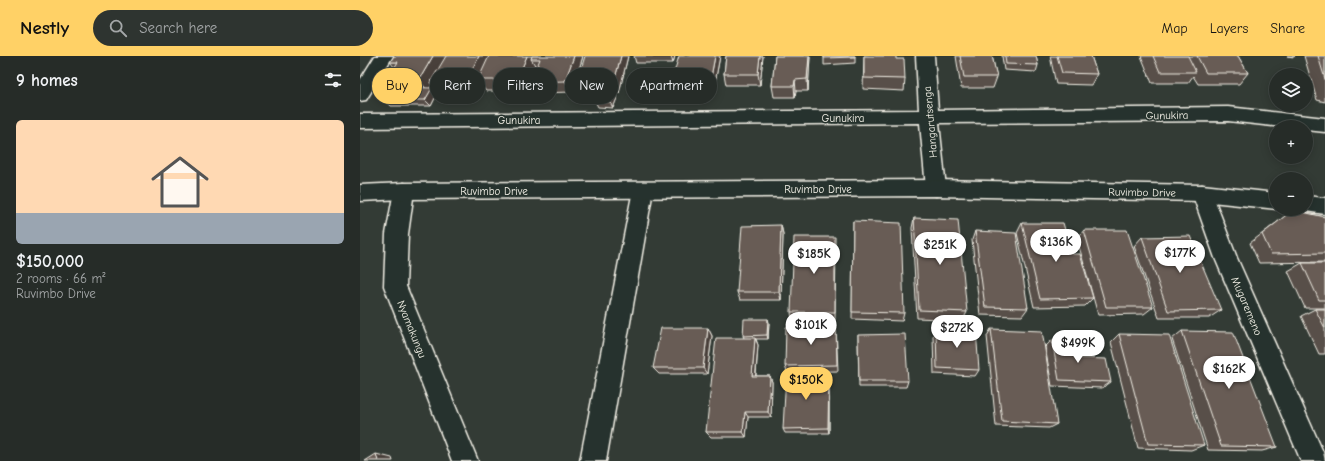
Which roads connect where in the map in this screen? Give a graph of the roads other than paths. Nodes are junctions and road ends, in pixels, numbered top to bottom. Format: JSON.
{"nodes":[{"id":1,"x":384,"y":56,"type":"edge"},
{"id":2,"x":926,"y":56,"type":"edge"},
{"id":3,"x":360,"y":95,"type":"edge"},
{"id":4,"x":929,"y":117,"type":"junction"},
{"id":5,"x":360,"y":121,"type":"edge"},
{"id":6,"x":1325,"y":126,"type":"edge"},
{"id":7,"x":936,"y":188,"type":"junction"},
{"id":8,"x":643,"y":190,"type":"junction"},
{"id":9,"x":404,"y":191,"type":"junction"},
{"id":10,"x":360,"y":193,"type":"edge"},
{"id":11,"x":1202,"y":193,"type":"junction"},
{"id":12,"x":1269,"y":200,"type":"edge"},
{"id":13,"x":1313,"y":205,"type":"edge"},
{"id":14,"x":1325,"y":206,"type":"edge"},
{"id":15,"x":464,"y":461,"type":"edge"},
{"id":16,"x":593,"y":461,"type":"edge"},
{"id":17,"x":1314,"y":461,"type":"edge"}],
"edges":[{"from":1,"to":3,"type":"street"},
{"from":2,"to":4,"type":"street","name":"Hangarutsenga"},
{"from":4,"to":5,"type":"street","name":"Gunukira"},
{"from":4,"to":6,"type":"street","name":"Gunukira"},
{"from":4,"to":7,"type":"street","name":"Hangarutsenga"},
{"from":7,"to":8,"type":"street","name":"Ruvimbo Drive"},
{"from":7,"to":11,"type":"street","name":"Ruvimbo Drive"},
{"from":8,"to":9,"type":"street","name":"Ruvimbo Drive"},
{"from":8,"to":16,"type":"street"},
{"from":9,"to":10,"type":"street","name":"Ruvimbo Drive"},
{"from":9,"to":15,"type":"street","name":"Nyamakungu"},
{"from":11,"to":12,"type":"street","name":"Ruvimbo Drive"},
{"from":11,"to":17,"type":"street","name":"Mugaremeno"},
{"from":13,"to":14,"type":"street"}]}
